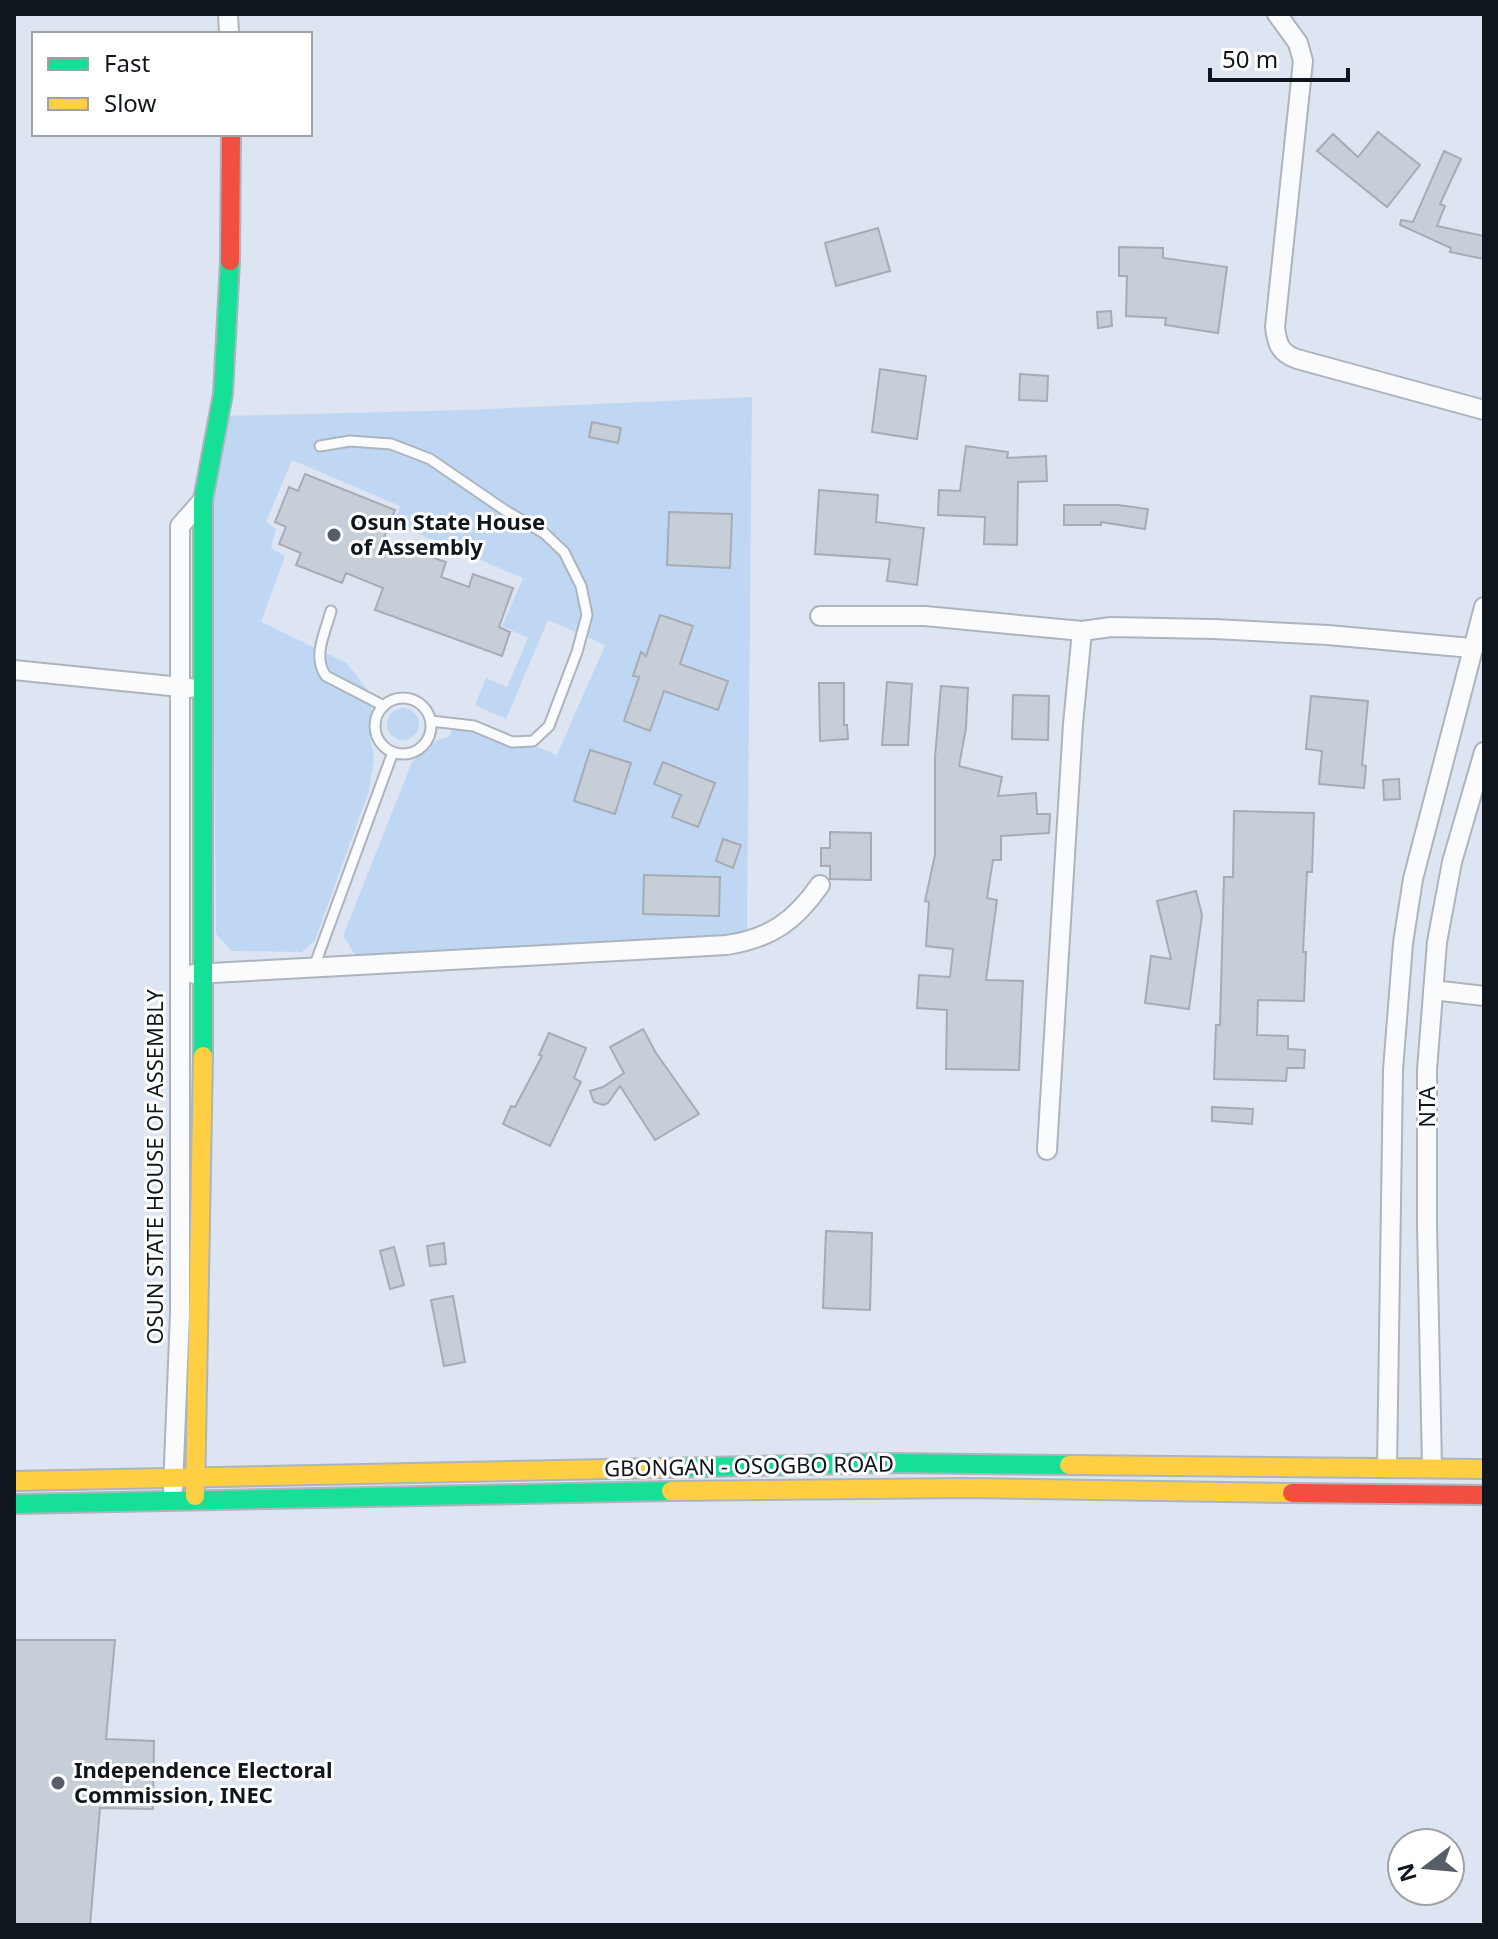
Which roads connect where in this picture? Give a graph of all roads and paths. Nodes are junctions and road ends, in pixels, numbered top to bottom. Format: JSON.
{"nodes":[{"id":1,"x":1277,"y":14,"type":"edge"},
{"id":2,"x":231,"y":136,"type":"edge"},
{"id":3,"x":1484,"y":410,"type":"edge"},
{"id":4,"x":320,"y":446,"type":"dead end"},
{"id":5,"x":203,"y":500,"type":"junction"},
{"id":6,"x":1484,"y":607,"type":"edge"},
{"id":7,"x":331,"y":611,"type":"dead end"},
{"id":8,"x":820,"y":616,"type":"dead end"},
{"id":9,"x":1082,"y":631,"type":"junction"},
{"id":10,"x":1471,"y":648,"type":"junction"},
{"id":11,"x":14,"y":670,"type":"edge"},
{"id":12,"x":181,"y":687,"type":"junction"},
{"id":13,"x":202,"y":690,"type":"junction"},
{"id":14,"x":384,"y":706,"type":"junction"},
{"id":15,"x":431,"y":721,"type":"junction"},
{"id":16,"x":393,"y":752,"type":"junction"},
{"id":17,"x":1484,"y":752,"type":"edge"},
{"id":18,"x":820,"y":885,"type":"dead end"},
{"id":19,"x":314,"y":967,"type":"junction"},
{"id":20,"x":181,"y":972,"type":"junction"},
{"id":21,"x":205,"y":975,"type":"junction"},
{"id":22,"x":1433,"y":990,"type":"junction"},
{"id":23,"x":1484,"y":996,"type":"edge"},
{"id":24,"x":1047,"y":1150,"type":"dead end"},
{"id":25,"x":1387,"y":1468,"type":"junction"},
{"id":26,"x":1432,"y":1468,"type":"junction"},
{"id":27,"x":1484,"y":1469,"type":"edge"},
{"id":28,"x":173,"y":1477,"type":"junction"},
{"id":29,"x":195,"y":1478,"type":"junction"},
{"id":30,"x":14,"y":1481,"type":"edge"},
{"id":31,"x":1484,"y":1495,"type":"edge"},
{"id":32,"x":174,"y":1503,"type":"junction"},
{"id":33,"x":14,"y":1504,"type":"edge"},
{"id":34,"x":195,"y":1504,"type":"junction"}],
"edges":[{"from":1,"to":3,"type":"street"},
{"from":2,"to":5,"type":"main road"},
{"from":4,"to":15,"type":"lane"},
{"from":5,"to":12,"type":"street","name":"OSUN STATE HOUSE OF ASSEMBLY"},
{"from":5,"to":13,"type":"main road","name":"OSUN STATE HOUSE OF ASSEMBLY"},
{"from":6,"to":10,"type":"street"},
{"from":7,"to":14,"type":"lane"},
{"from":8,"to":9,"type":"street"},
{"from":9,"to":10,"type":"street"},
{"from":9,"to":24,"type":"street"},
{"from":10,"to":25,"type":"street"},
{"from":11,"to":12,"type":"street"},
{"from":12,"to":13,"type":"street"},
{"from":12,"to":20,"type":"street","name":"OSUN STATE HOUSE OF ASSEMBLY"},
{"from":13,"to":21,"type":"main road","name":"OSUN STATE HOUSE OF ASSEMBLY"},
{"from":14,"to":15,"type":"lane"},
{"from":14,"to":16,"type":"lane"},
{"from":15,"to":16,"type":"lane"},
{"from":16,"to":19,"type":"lane"},
{"from":17,"to":22,"type":"street","name":"NTA"},
{"from":18,"to":19,"type":"street"},
{"from":19,"to":21,"type":"street"},
{"from":20,"to":21,"type":"street"},
{"from":20,"to":28,"type":"street","name":"OSUN STATE HOUSE OF ASSEMBLY"},
{"from":21,"to":29,"type":"main road","name":"OSUN STATE HOUSE OF ASSEMBLY"},
{"from":22,"to":23,"type":"street"},
{"from":22,"to":26,"type":"street","name":"NTA"},
{"from":25,"to":26,"type":"main road","name":"GBONGAN - OSOGBO ROAD"},
{"from":25,"to":29,"type":"main road","name":"GBONGAN - OSOGBO ROAD"},
{"from":26,"to":27,"type":"main road","name":"GBONGAN - OSOGBO ROAD"},
{"from":28,"to":29,"type":"main road","name":"GBONGAN - OSOGBO ROAD"},
{"from":28,"to":30,"type":"main road","name":"GBONGAN - OSOGBO ROAD"},
{"from":28,"to":32,"type":"street","name":"OSUN STATE HOUSE OF ASSEMBLY"},
{"from":29,"to":34,"type":"main road","name":"OSUN STATE HOUSE OF ASSEMBLY"},
{"from":31,"to":34,"type":"main road","name":"GBONGAN - OSOGBO ROAD"},
{"from":32,"to":33,"type":"main road","name":"GBONGAN - OSOGBO ROAD"},
{"from":32,"to":34,"type":"main road","name":"GBONGAN - OSOGBO ROAD"}]}
